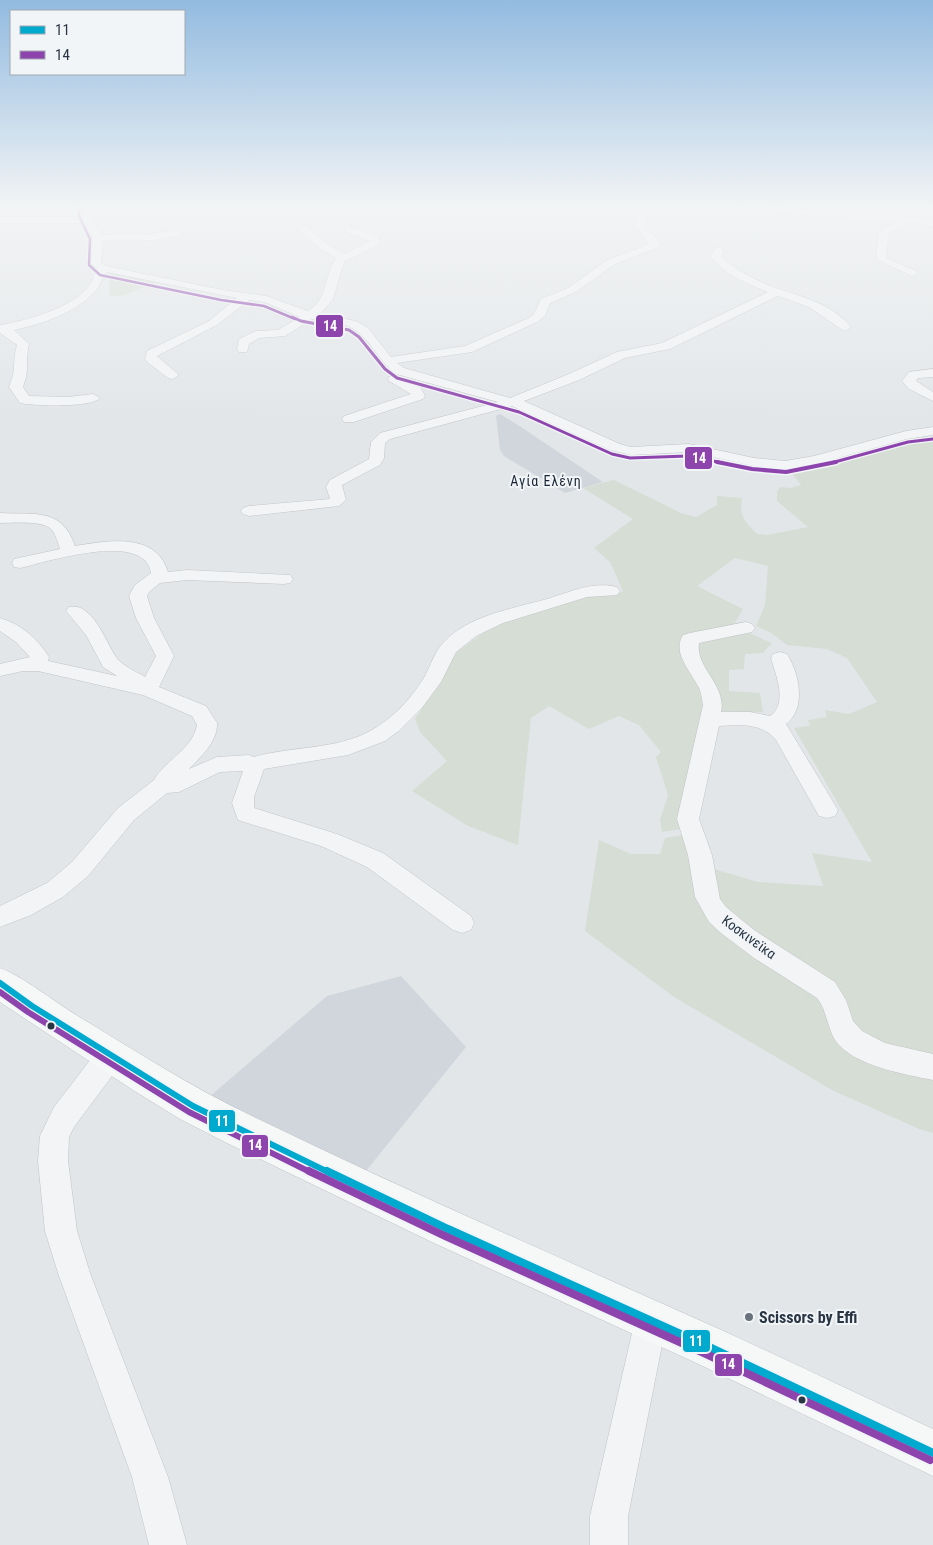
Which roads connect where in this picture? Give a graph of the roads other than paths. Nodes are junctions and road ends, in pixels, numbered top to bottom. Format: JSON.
{"nodes":[{"id":1,"x":96,"y":276,"type":"edge"},
{"id":2,"x":141,"y":276,"type":"edge"},
{"id":3,"x":335,"y":276,"type":"edge"},
{"id":4,"x":591,"y":276,"type":"edge"},
{"id":5,"x":743,"y":276,"type":"edge"},
{"id":6,"x":777,"y":292,"type":"junction"},
{"id":7,"x":246,"y":297,"type":"junction"},
{"id":8,"x":309,"y":316,"type":"junction"},
{"id":9,"x":845,"y":327,"type":"dead end"},
{"id":10,"x":2,"y":329,"type":"edge"},
{"id":11,"x":242,"y":349,"type":"dead end"},
{"id":12,"x":390,"y":364,"type":"junction"},
{"id":13,"x":933,"y":373,"type":"edge"},
{"id":14,"x":173,"y":375,"type":"dead end"},
{"id":15,"x":933,"y":397,"type":"edge"},
{"id":16,"x":93,"y":398,"type":"dead end"},
{"id":17,"x":511,"y":402,"type":"junction"},
{"id":18,"x":348,"y":418,"type":"dead end"},
{"id":19,"x":933,"y":431,"type":"edge"},
{"id":20,"x":249,"y":512,"type":"dead end"},
{"id":21,"x":0,"y":518,"type":"edge"},
{"id":22,"x":69,"y":552,"type":"junction"},
{"id":23,"x":20,"y":563,"type":"dead end"},
{"id":24,"x":157,"y":578,"type":"junction"},
{"id":25,"x":284,"y":579,"type":"dead end"},
{"id":26,"x":611,"y":591,"type":"dead end"},
{"id":27,"x":75,"y":612,"type":"dead end"},
{"id":28,"x":0,"y":624,"type":"edge"},
{"id":29,"x":746,"y":628,"type":"dead end"},
{"id":30,"x":780,"y":658,"type":"dead end"},
{"id":31,"x":38,"y":665,"type":"junction"},
{"id":32,"x":0,"y":670,"type":"edge"},
{"id":33,"x":148,"y":690,"type":"junction"},
{"id":34,"x":710,"y":718,"type":"junction"},
{"id":35,"x":773,"y":724,"type":"junction"},
{"id":36,"x":252,"y":765,"type":"junction"},
{"id":37,"x":164,"y":784,"type":"junction"},
{"id":38,"x":827,"y":810,"type":"dead end"},
{"id":39,"x":0,"y":916,"type":"edge"},
{"id":40,"x":462,"y":923,"type":"dead end"},
{"id":41,"x":0,"y":983,"type":"edge"},
{"id":42,"x":111,"y":1055,"type":"junction"},
{"id":43,"x":933,"y":1067,"type":"edge"},
{"id":44,"x":651,"y":1320,"type":"junction"},
{"id":45,"x":933,"y":1453,"type":"edge"},
{"id":46,"x":168,"y":1545,"type":"edge"},
{"id":47,"x":609,"y":1545,"type":"edge"}],
"edges":[{"from":1,"to":10,"type":"street"},
{"from":2,"to":7,"type":"street"},
{"from":3,"to":8,"type":"street"},
{"from":4,"to":12,"type":"street"},
{"from":5,"to":6,"type":"street"},
{"from":6,"to":9,"type":"street"},
{"from":6,"to":17,"type":"street"},
{"from":7,"to":8,"type":"street"},
{"from":7,"to":14,"type":"street"},
{"from":8,"to":11,"type":"street"},
{"from":8,"to":12,"type":"street"},
{"from":10,"to":16,"type":"street"},
{"from":12,"to":17,"type":"street"},
{"from":12,"to":18,"type":"street"},
{"from":13,"to":15,"type":"street"},
{"from":17,"to":19,"type":"street"},
{"from":17,"to":20,"type":"street"},
{"from":21,"to":22,"type":"street"},
{"from":22,"to":23,"type":"street"},
{"from":22,"to":24,"type":"street"},
{"from":24,"to":25,"type":"street"},
{"from":24,"to":33,"type":"street"},
{"from":26,"to":36,"type":"street"},
{"from":27,"to":33,"type":"street"},
{"from":28,"to":31,"type":"street"},
{"from":29,"to":34,"type":"street","name":"Κοσκινεϊκα"},
{"from":30,"to":35,"type":"street"},
{"from":31,"to":32,"type":"street"},
{"from":31,"to":33,"type":"street"},
{"from":33,"to":37,"type":"street"},
{"from":34,"to":35,"type":"street"},
{"from":34,"to":43,"type":"street","name":"Κοσκινεϊκα"},
{"from":35,"to":38,"type":"street"},
{"from":36,"to":37,"type":"street"},
{"from":36,"to":40,"type":"street"},
{"from":37,"to":39,"type":"street"},
{"from":41,"to":42,"type":"main road"},
{"from":42,"to":44,"type":"main road"},
{"from":42,"to":46,"type":"street"},
{"from":44,"to":45,"type":"main road"},
{"from":44,"to":47,"type":"street"}]}
